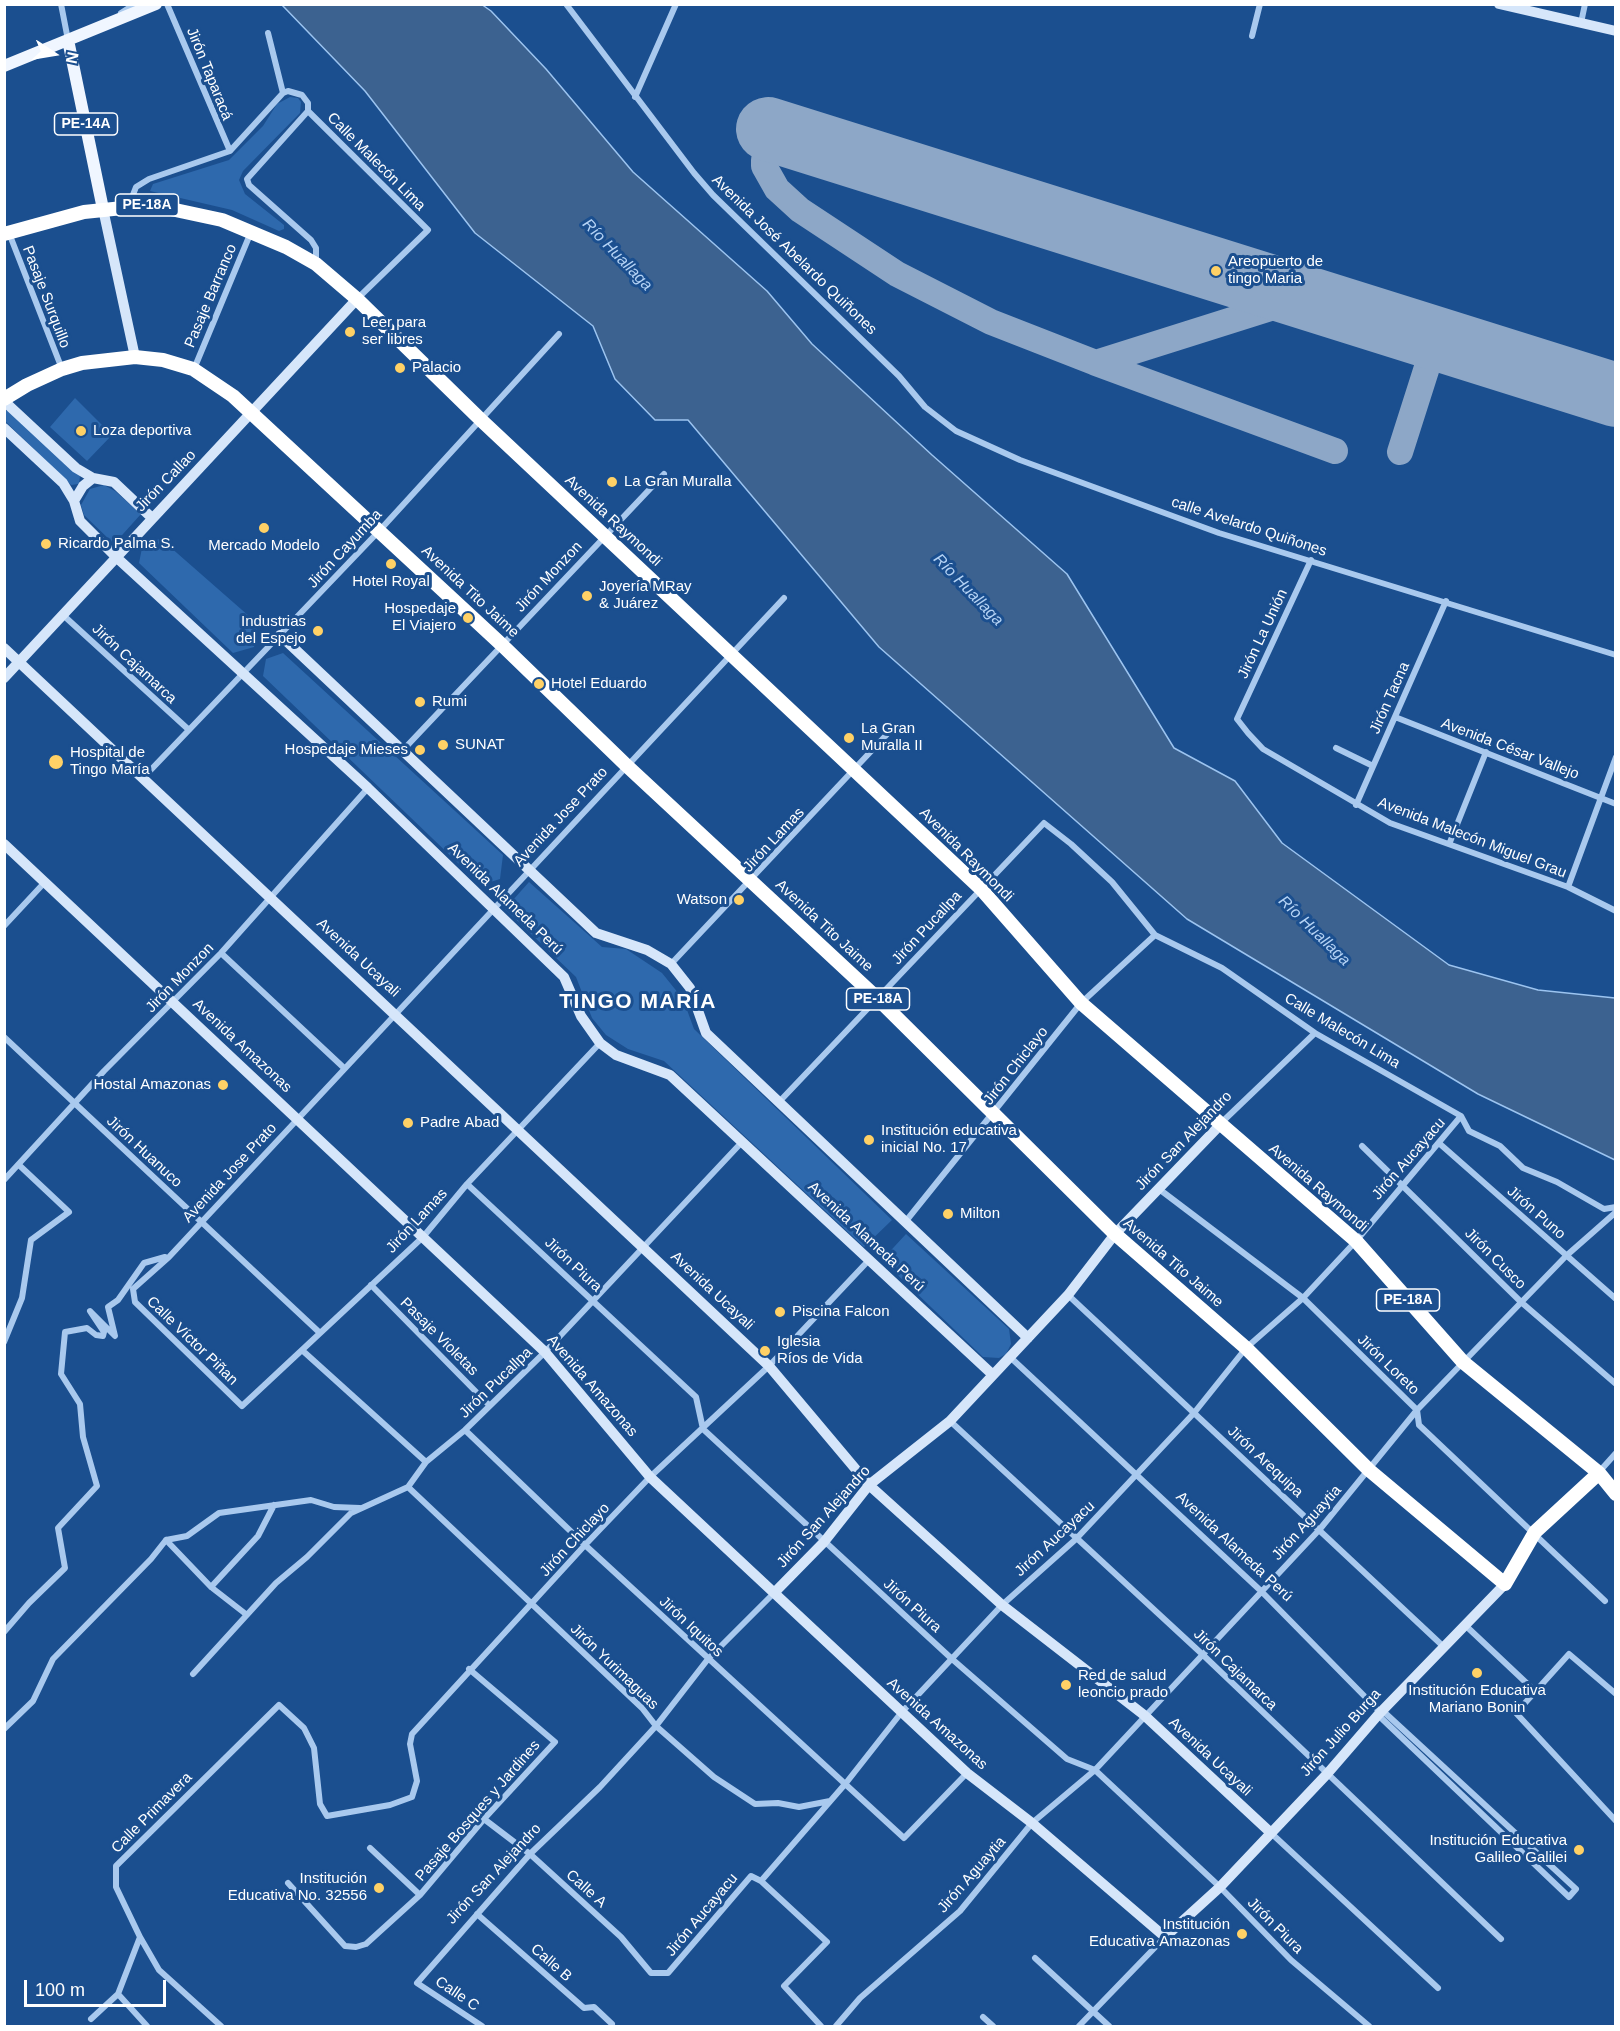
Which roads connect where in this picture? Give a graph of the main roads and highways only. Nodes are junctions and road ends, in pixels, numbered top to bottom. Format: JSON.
{"nodes":[{"id":1,"x":156,"y":4,"type":"edge"},
{"id":2,"x":68,"y":40,"type":"junction"},
{"id":3,"x":4,"y":66,"type":"edge"},
{"id":4,"x":103,"y":209,"type":"junction"},
{"id":5,"x":7,"y":233,"type":"edge"},
{"id":6,"x":4,"y":400,"type":"edge"},
{"id":7,"x":1599,"y":1473,"type":"junction"},
{"id":8,"x":1616,"y":1494,"type":"edge"},
{"id":9,"x":1505,"y":1584,"type":"joint"}],
"edges":[{"from":1,"to":2,"type":"main road"},
{"from":2,"to":3,"type":"main road"},
{"from":2,"to":4,"type":"main road","number":"PE-14A"},
{"from":4,"to":5,"type":"highway","number":"PE-18A"},
{"from":4,"to":7,"type":"highway","name":"Avenida Raymondi","number":"PE-18A"},
{"from":6,"to":9,"type":"highway","name":"Avenida Tito Jaime","number":"PE-18A"},
{"from":7,"to":8,"type":"highway","name":"Avenida Raymondi","number":"PE-18A"},
{"from":7,"to":9,"type":"highway","name":"Jirón Julio Burga"}]}
